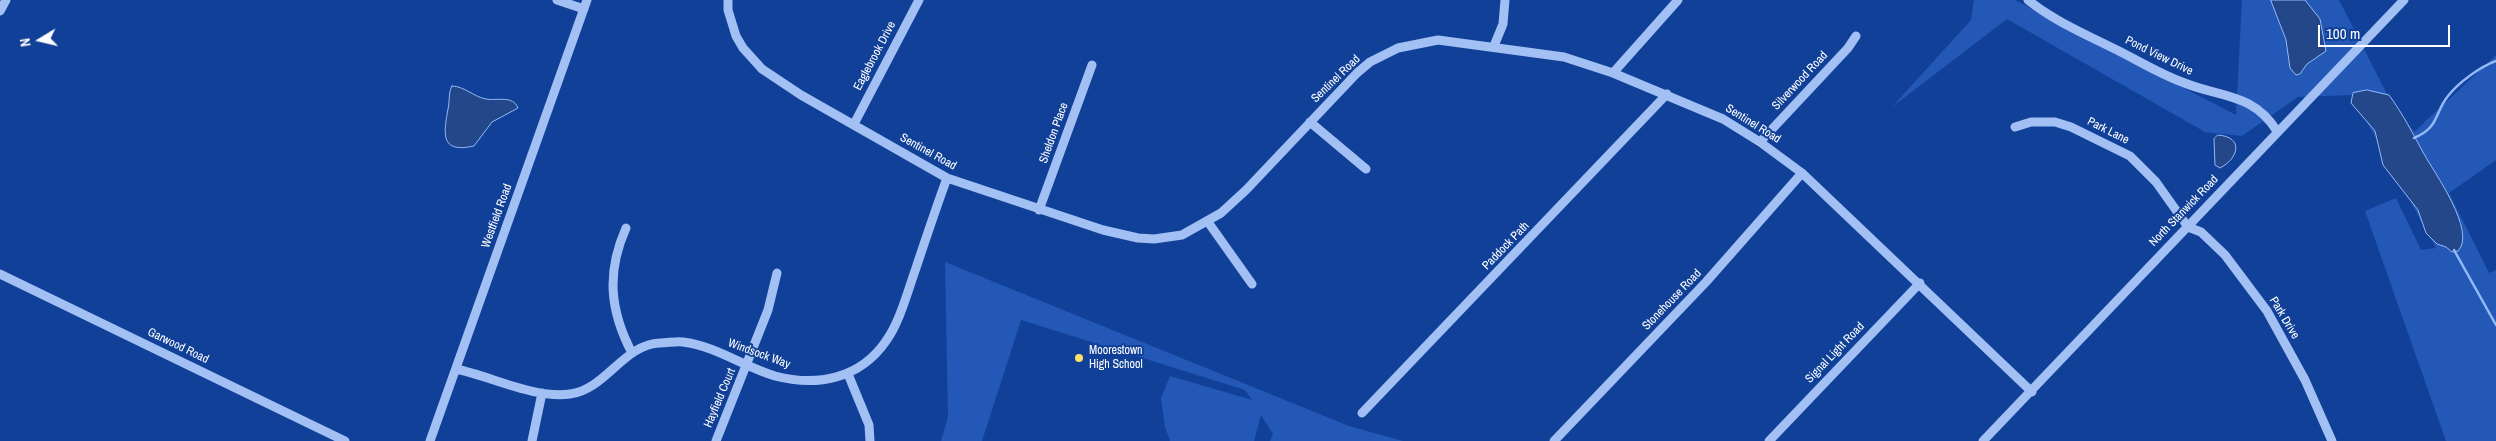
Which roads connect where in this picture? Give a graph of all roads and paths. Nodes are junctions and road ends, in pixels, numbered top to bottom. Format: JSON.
{"nodes":[{"id":1,"x":6,"y":0,"type":"edge"},
{"id":2,"x":557,"y":0,"type":"edge"},
{"id":3,"x":728,"y":0,"type":"edge"},
{"id":4,"x":919,"y":0,"type":"edge"},
{"id":5,"x":1505,"y":0,"type":"edge"},
{"id":6,"x":1678,"y":0,"type":"edge"},
{"id":7,"x":2028,"y":0,"type":"edge"},
{"id":8,"x":2404,"y":0,"type":"edge"},
{"id":9,"x":586,"y":4,"type":"edge"},
{"id":10,"x":0,"y":11,"type":"edge"},
{"id":11,"x":1856,"y":36,"type":"dead end"},
{"id":12,"x":1494,"y":46,"type":"junction"},
{"id":13,"x":1092,"y":65,"type":"dead end"},
{"id":14,"x":1613,"y":72,"type":"junction"},
{"id":15,"x":1667,"y":94,"type":"junction"},
{"id":16,"x":1310,"y":122,"type":"junction"},
{"id":17,"x":854,"y":124,"type":"junction"},
{"id":18,"x":2015,"y":127,"type":"dead end"},
{"id":19,"x":2278,"y":131,"type":"junction"},
{"id":20,"x":1760,"y":142,"type":"junction"},
{"id":21,"x":1366,"y":169,"type":"dead end"},
{"id":22,"x":1802,"y":173,"type":"junction"},
{"id":23,"x":946,"y":178,"type":"junction"},
{"id":24,"x":1039,"y":210,"type":"junction"},
{"id":25,"x":1208,"y":222,"type":"junction"},
{"id":26,"x":2188,"y":227,"type":"junction"},
{"id":27,"x":626,"y":228,"type":"dead end"},
{"id":28,"x":777,"y":273,"type":"dead end"},
{"id":29,"x":0,"y":274,"type":"edge"},
{"id":30,"x":1920,"y":283,"type":"junction"},
{"id":31,"x":1252,"y":284,"type":"dead end"},
{"id":32,"x":632,"y":354,"type":"junction"},
{"id":33,"x":748,"y":365,"type":"junction"},
{"id":34,"x":456,"y":369,"type":"junction"},
{"id":35,"x":848,"y":374,"type":"junction"},
{"id":36,"x":542,"y":392,"type":"junction"},
{"id":37,"x":2032,"y":392,"type":"junction"},
{"id":38,"x":1362,"y":413,"type":"dead end"},
{"id":39,"x":345,"y":441,"type":"edge"},
{"id":40,"x":430,"y":441,"type":"edge"},
{"id":41,"x":532,"y":441,"type":"edge"},
{"id":42,"x":716,"y":441,"type":"edge"},
{"id":43,"x":870,"y":441,"type":"edge"},
{"id":44,"x":1554,"y":441,"type":"edge"},
{"id":45,"x":1769,"y":441,"type":"edge"},
{"id":46,"x":1982,"y":441,"type":"edge"},
{"id":47,"x":2332,"y":441,"type":"edge"}],
"edges":[{"from":1,"to":10,"type":"street"},
{"from":2,"to":9,"type":"street"},
{"from":3,"to":17,"type":"street","name":"Sentinel Road"},
{"from":4,"to":17,"type":"street","name":"Eaglebrook Drive"},
{"from":5,"to":12,"type":"street"},
{"from":6,"to":14,"type":"street"},
{"from":7,"to":19,"type":"street","name":"Pond View Drive"},
{"from":8,"to":19,"type":"street","name":"North Stanwick Road"},
{"from":9,"to":34,"type":"street","name":"Westfield Road"},
{"from":11,"to":20,"type":"street","name":"Silverwood Road"},
{"from":12,"to":14,"type":"street","name":"Sentinel Road"},
{"from":12,"to":16,"type":"street","name":"Sentinel Road"},
{"from":13,"to":24,"type":"street","name":"Sheldon Place"},
{"from":14,"to":15,"type":"street","name":"Sentinel Road"},
{"from":15,"to":20,"type":"street","name":"Sentinel Road"},
{"from":15,"to":38,"type":"street","name":"Paddock Path"},
{"from":16,"to":21,"type":"street"},
{"from":16,"to":25,"type":"street","name":"Sentinel Road"},
{"from":17,"to":23,"type":"street","name":"Sentinel Road"},
{"from":18,"to":26,"type":"street","name":"Park Lane"},
{"from":19,"to":26,"type":"street","name":"North Stanwick Road"},
{"from":20,"to":22,"type":"street","name":"Sentinel Road"},
{"from":22,"to":30,"type":"street","name":"Sentinel Road"},
{"from":22,"to":44,"type":"street","name":"Stonehouse Road"},
{"from":23,"to":24,"type":"street","name":"Sentinel Road"},
{"from":23,"to":35,"type":"street","name":"Windsock Way"},
{"from":24,"to":25,"type":"street","name":"Sentinel Road"},
{"from":25,"to":31,"type":"street"},
{"from":26,"to":37,"type":"street","name":"North Stanwick Road"},
{"from":26,"to":47,"type":"street","name":"Park Drive"},
{"from":27,"to":32,"type":"street"},
{"from":28,"to":33,"type":"street","name":"Hayfield Court"},
{"from":29,"to":39,"type":"street","name":"Garwood Road"},
{"from":30,"to":37,"type":"street","name":"Sentinel Road"},
{"from":30,"to":45,"type":"street","name":"Signal Light Road"},
{"from":32,"to":33,"type":"street","name":"Windsock Way"},
{"from":32,"to":36,"type":"street","name":"Windsock Way"},
{"from":33,"to":35,"type":"street","name":"Windsock Way"},
{"from":33,"to":42,"type":"street","name":"Hayfield Court"},
{"from":34,"to":36,"type":"street","name":"Windsock Way"},
{"from":34,"to":40,"type":"street","name":"Westfield Road"},
{"from":35,"to":43,"type":"street"},
{"from":36,"to":41,"type":"street"},
{"from":37,"to":46,"type":"street","name":"North Stanwick Road"}]}
